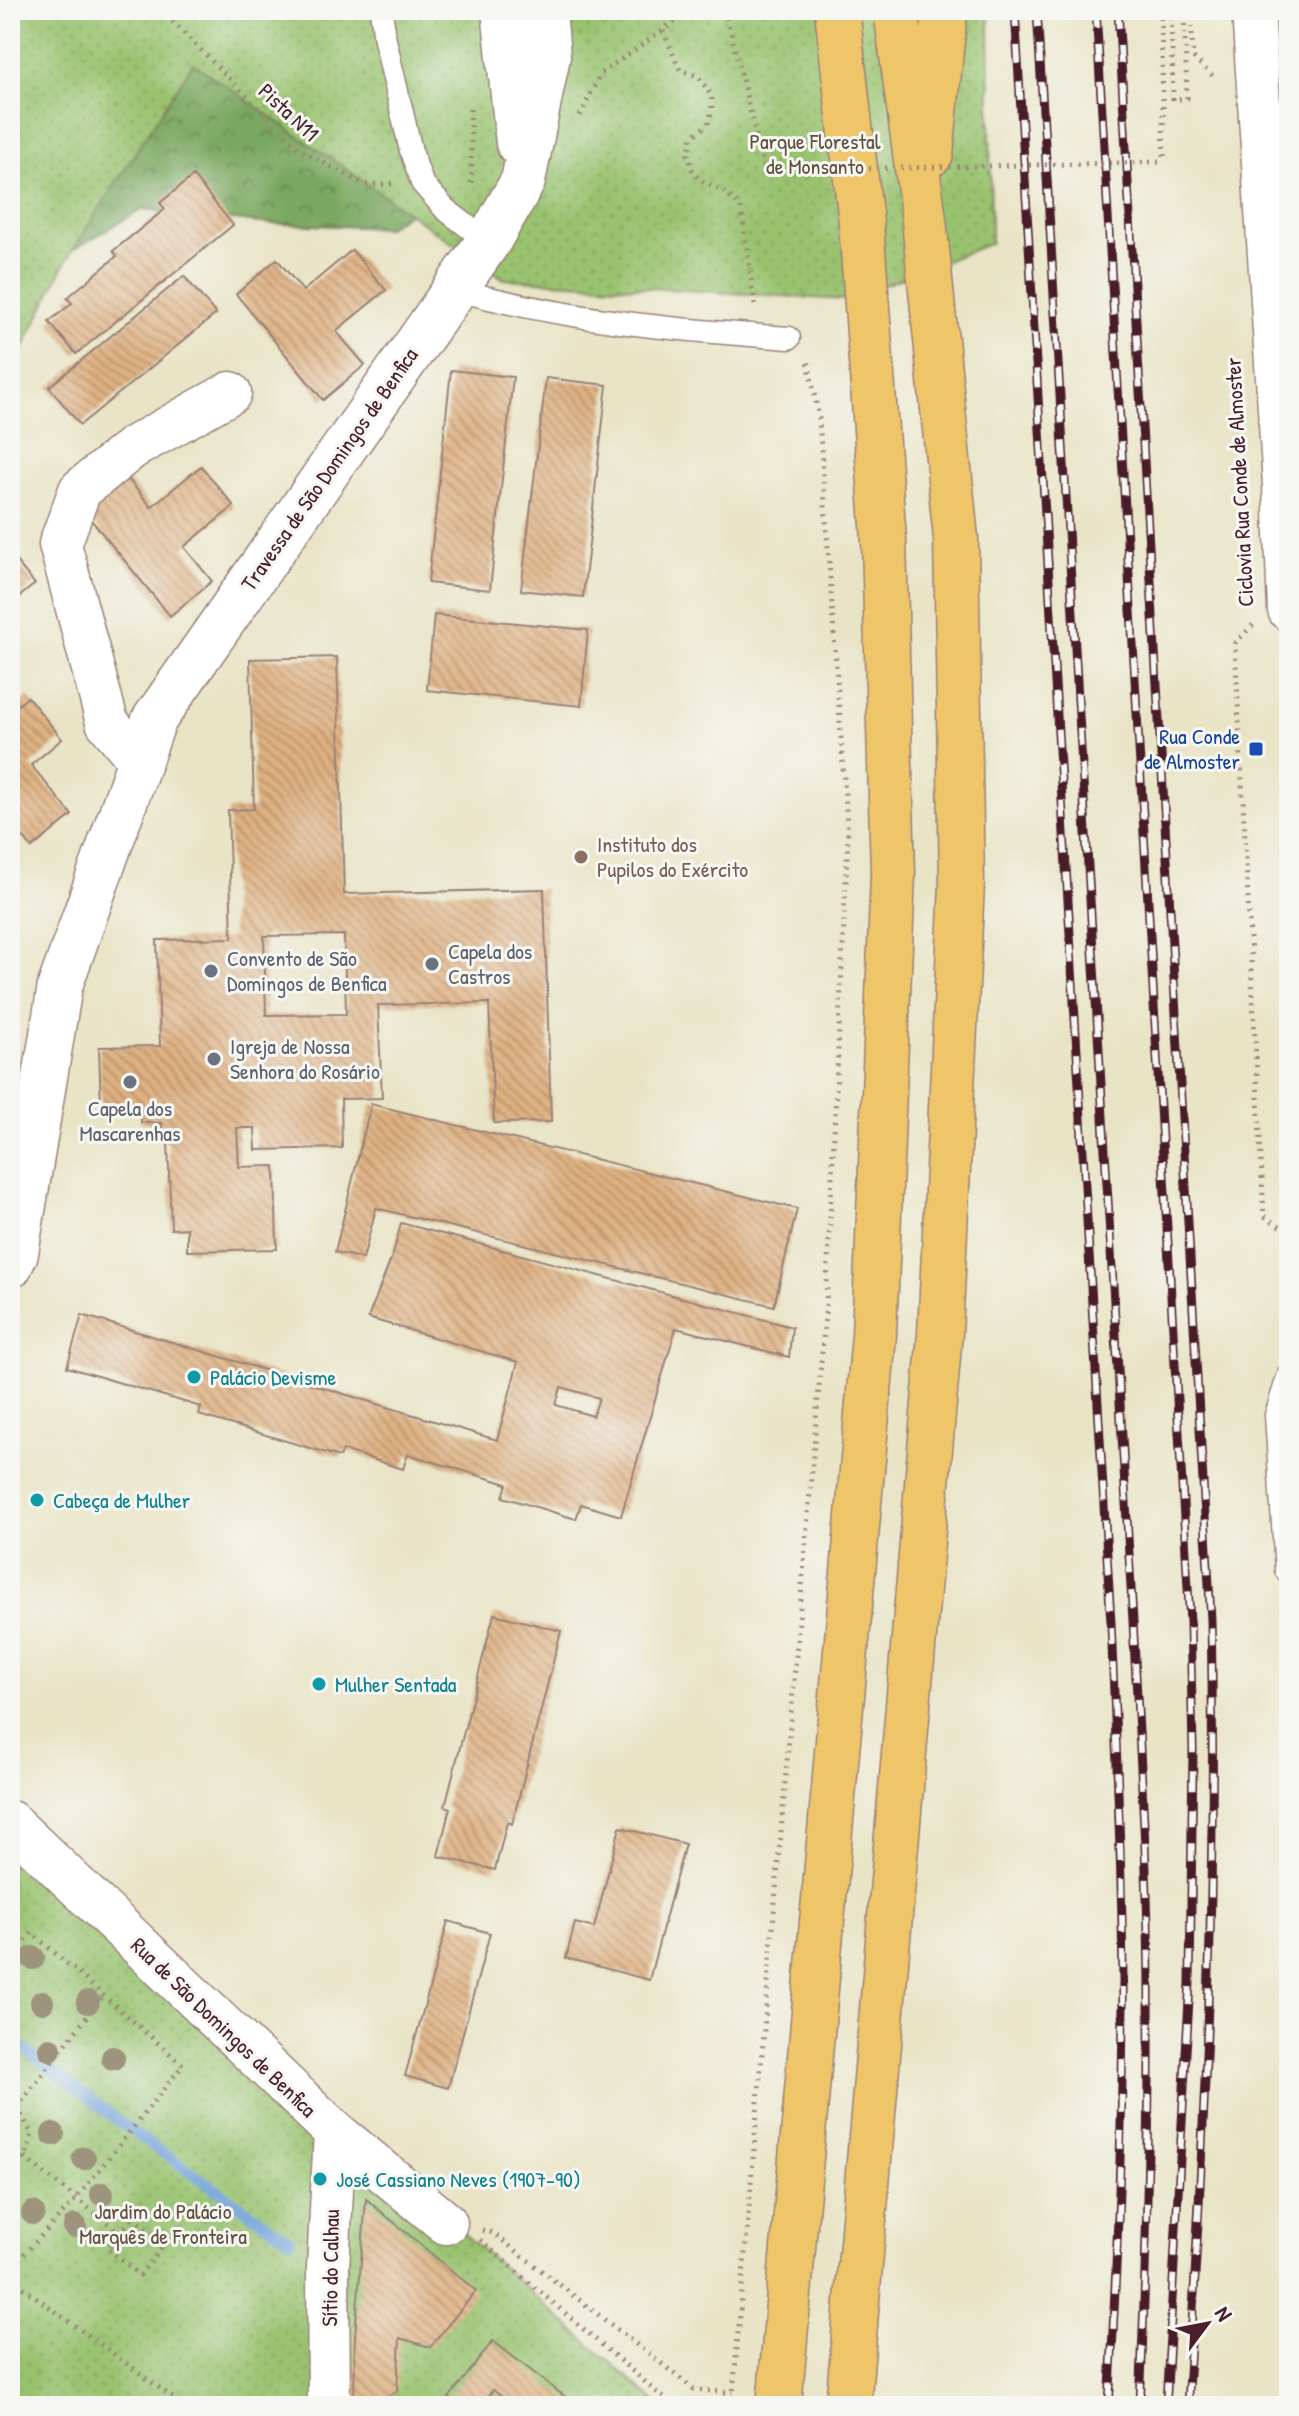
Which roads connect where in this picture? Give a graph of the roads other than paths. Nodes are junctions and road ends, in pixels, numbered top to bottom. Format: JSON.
{"nodes":[{"id":1,"x":381,"y":10,"type":"edge"},
{"id":2,"x":504,"y":10,"type":"edge"},
{"id":3,"x":544,"y":10,"type":"edge"},
{"id":4,"x":837,"y":10,"type":"edge"},
{"id":5,"x":896,"y":10,"type":"edge"},
{"id":6,"x":945,"y":10,"type":"edge"},
{"id":7,"x":1253,"y":10,"type":"edge"},
{"id":8,"x":523,"y":181,"type":"junction"},
{"id":9,"x":924,"y":220,"type":"junction"},
{"id":10,"x":488,"y":242,"type":"junction"},
{"id":11,"x":455,"y":289,"type":"junction"},
{"id":12,"x":789,"y":338,"type":"road end"},
{"id":13,"x":230,"y":393,"type":"dead end"},
{"id":14,"x":1286,"y":485,"type":"edge"},
{"id":15,"x":1275,"y":613,"type":"edge"},
{"id":16,"x":138,"y":759,"type":"junction"},
{"id":17,"x":10,"y":1266,"type":"edge"},
{"id":18,"x":1289,"y":1374,"type":"edge"},
{"id":19,"x":1289,"y":1574,"type":"edge"},
{"id":20,"x":10,"y":1822,"type":"edge"},
{"id":21,"x":335,"y":2132,"type":"junction"},
{"id":22,"x":446,"y":2223,"type":"road end"},
{"id":23,"x":328,"y":2406,"type":"edge"},
{"id":24,"x":779,"y":2406,"type":"edge"},
{"id":25,"x":848,"y":2406,"type":"edge"}],
"edges":[{"from":1,"to":10,"type":"lane"},
{"from":2,"to":8,"type":"street"},
{"from":3,"to":8,"type":"street","name":"Travessa de São Domingos de Benfica"},
{"from":4,"to":24,"type":"highway"},
{"from":5,"to":9,"type":"highway"},
{"from":6,"to":9,"type":"highway"},
{"from":7,"to":14,"type":"street"},
{"from":8,"to":10,"type":"street","name":"Travessa de São Domingos de Benfica"},
{"from":9,"to":25,"type":"highway"},
{"from":10,"to":11,"type":"street","name":"Travessa de São Domingos de Benfica"},
{"from":11,"to":12,"type":"lane"},
{"from":11,"to":16,"type":"street","name":"Travessa de São Domingos de Benfica"},
{"from":13,"to":16,"type":"street"},
{"from":14,"to":15,"type":"street"},
{"from":16,"to":17,"type":"street","name":"Travessa de São Domingos de Benfica"},
{"from":18,"to":19,"type":"lane"},
{"from":20,"to":21,"type":"street","name":"Rua de São Domingos de Benfica"},
{"from":21,"to":22,"type":"street","name":"Rua de São Domingos de Benfica"},
{"from":21,"to":23,"type":"street","name":"Sítio do Calhau"}]}
